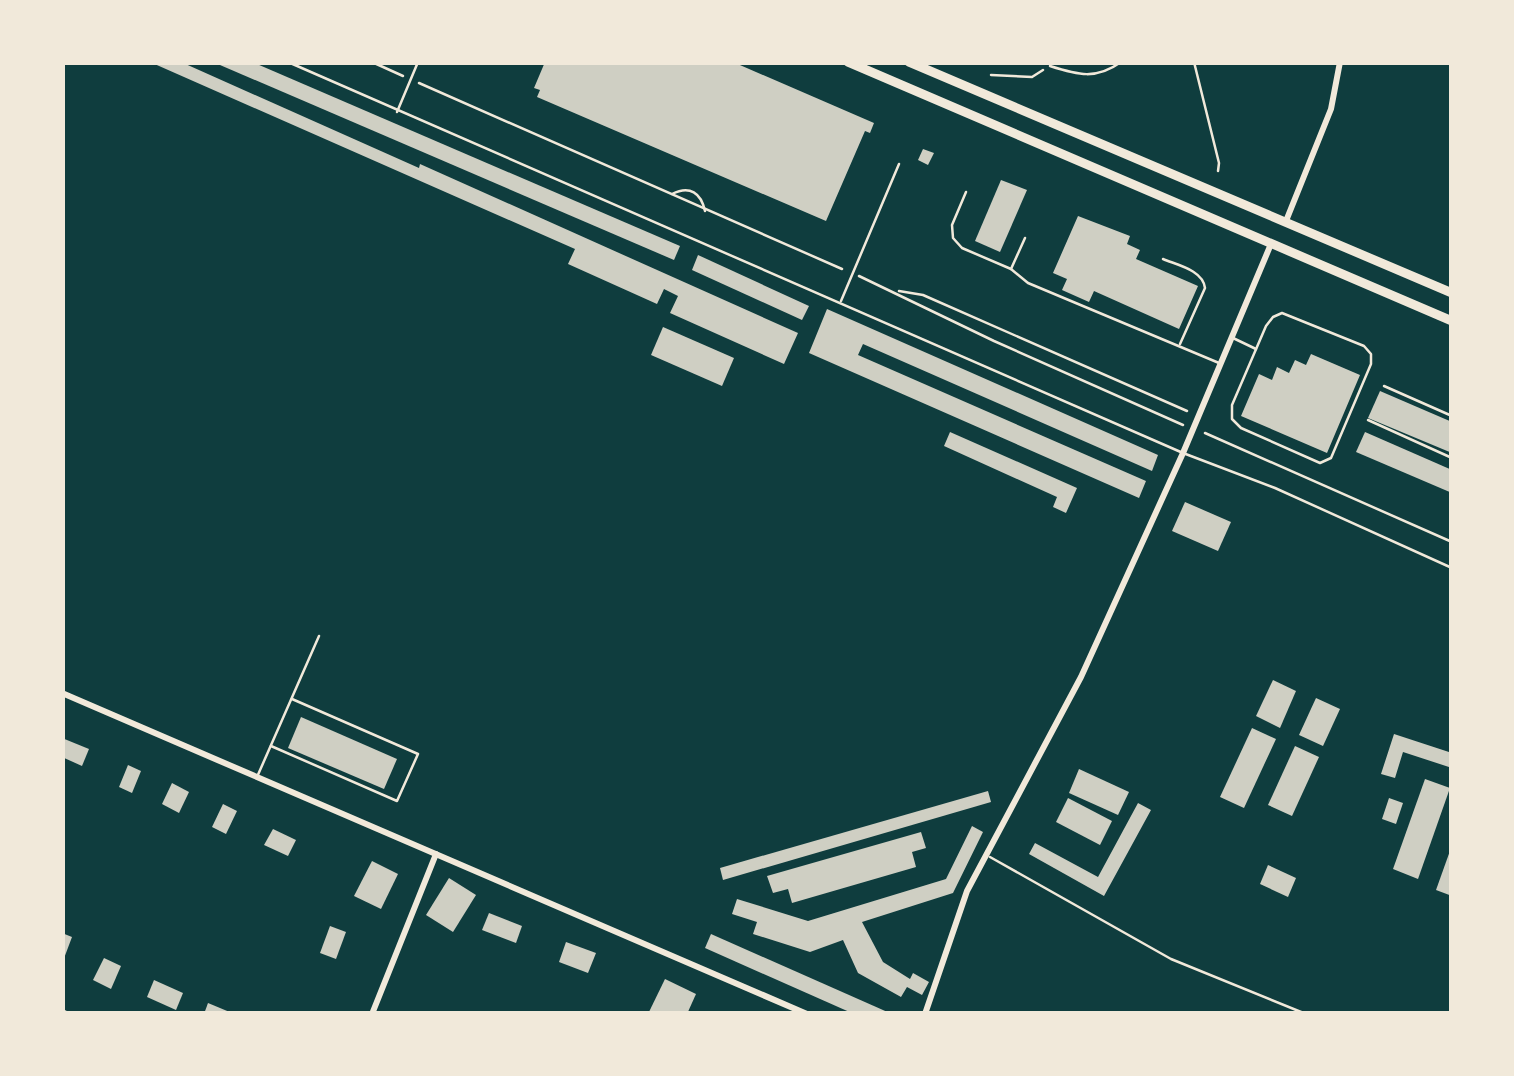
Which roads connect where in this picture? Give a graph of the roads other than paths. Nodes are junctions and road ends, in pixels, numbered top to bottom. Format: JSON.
{"nodes":[{"id":1,"x":288,"y":62,"type":"edge"},
{"id":2,"x":418,"y":62,"type":"edge"},
{"id":3,"x":848,"y":62,"type":"edge"},
{"id":4,"x":909,"y":62,"type":"edge"},
{"id":5,"x":1121,"y":62,"type":"edge"},
{"id":6,"x":1340,"y":62,"type":"edge"},
{"id":7,"x":1050,"y":66,"type":"road end"},
{"id":8,"x":397,"y":112,"type":"junction"},
{"id":9,"x":899,"y":164,"type":"dead end"},
{"id":10,"x":966,"y":192,"type":"dead end"},
{"id":11,"x":1286,"y":221,"type":"junction"},
{"id":12,"x":1024,"y":238,"type":"dead end"},
{"id":13,"x":1272,"y":243,"type":"junction"},
{"id":14,"x":1162,"y":259,"type":"dead end"},
{"id":15,"x":1011,"y":270,"type":"junction"},
{"id":16,"x":1452,"y":292,"type":"edge"},
{"id":17,"x":840,"y":304,"type":"junction"},
{"id":18,"x":1452,"y":321,"type":"edge"},
{"id":19,"x":1232,"y":338,"type":"junction"},
{"id":20,"x":1180,"y":345,"type":"junction"},
{"id":21,"x":1256,"y":349,"type":"junction"},
{"id":22,"x":1221,"y":363,"type":"junction"},
{"id":23,"x":1384,"y":386,"type":"dead end"},
{"id":24,"x":1452,"y":416,"type":"edge"},
{"id":25,"x":1368,"y":420,"type":"dead end"},
{"id":26,"x":1183,"y":453,"type":"junction"},
{"id":27,"x":1452,"y":458,"type":"edge"},
{"id":28,"x":1452,"y":568,"type":"edge"},
{"id":29,"x":319,"y":636,"type":"dead end"},
{"id":30,"x":62,"y":693,"type":"edge"},
{"id":31,"x":292,"y":698,"type":"junction"},
{"id":32,"x":271,"y":746,"type":"junction"},
{"id":33,"x":258,"y":777,"type":"junction"},
{"id":34,"x":436,"y":854,"type":"junction"},
{"id":35,"x":985,"y":854,"type":"junction"},
{"id":36,"x":372,"y":1014,"type":"edge"},
{"id":37,"x":807,"y":1014,"type":"edge"},
{"id":38,"x":924,"y":1014,"type":"edge"},
{"id":39,"x":1306,"y":1014,"type":"edge"}],
"edges":[{"from":1,"to":8,"type":"lane"},
{"from":2,"to":8,"type":"lane"},
{"from":3,"to":13,"type":"main road"},
{"from":4,"to":11,"type":"main road"},
{"from":5,"to":7,"type":"lane"},
{"from":6,"to":11,"type":"street"},
{"from":8,"to":17,"type":"lane"},
{"from":9,"to":17,"type":"lane"},
{"from":10,"to":15,"type":"lane"},
{"from":11,"to":16,"type":"main road"},
{"from":12,"to":15,"type":"lane"},
{"from":13,"to":18,"type":"main road"},
{"from":13,"to":19,"type":"street"},
{"from":14,"to":20,"type":"lane"},
{"from":15,"to":20,"type":"lane"},
{"from":17,"to":26,"type":"lane"},
{"from":19,"to":21,"type":"lane"},
{"from":19,"to":22,"type":"street"},
{"from":20,"to":22,"type":"lane"},
{"from":21,"to":21,"type":"lane"},
{"from":22,"to":26,"type":"street"},
{"from":23,"to":24,"type":"lane"},
{"from":25,"to":27,"type":"lane"},
{"from":26,"to":28,"type":"lane"},
{"from":26,"to":35,"type":"street"},
{"from":29,"to":31,"type":"lane"},
{"from":30,"to":33,"type":"street"},
{"from":31,"to":32,"type":"lane"},
{"from":31,"to":32,"type":"lane"},
{"from":32,"to":33,"type":"lane"},
{"from":33,"to":34,"type":"street"},
{"from":34,"to":36,"type":"street"},
{"from":34,"to":37,"type":"street"},
{"from":35,"to":38,"type":"street"},
{"from":35,"to":39,"type":"lane"}]}
